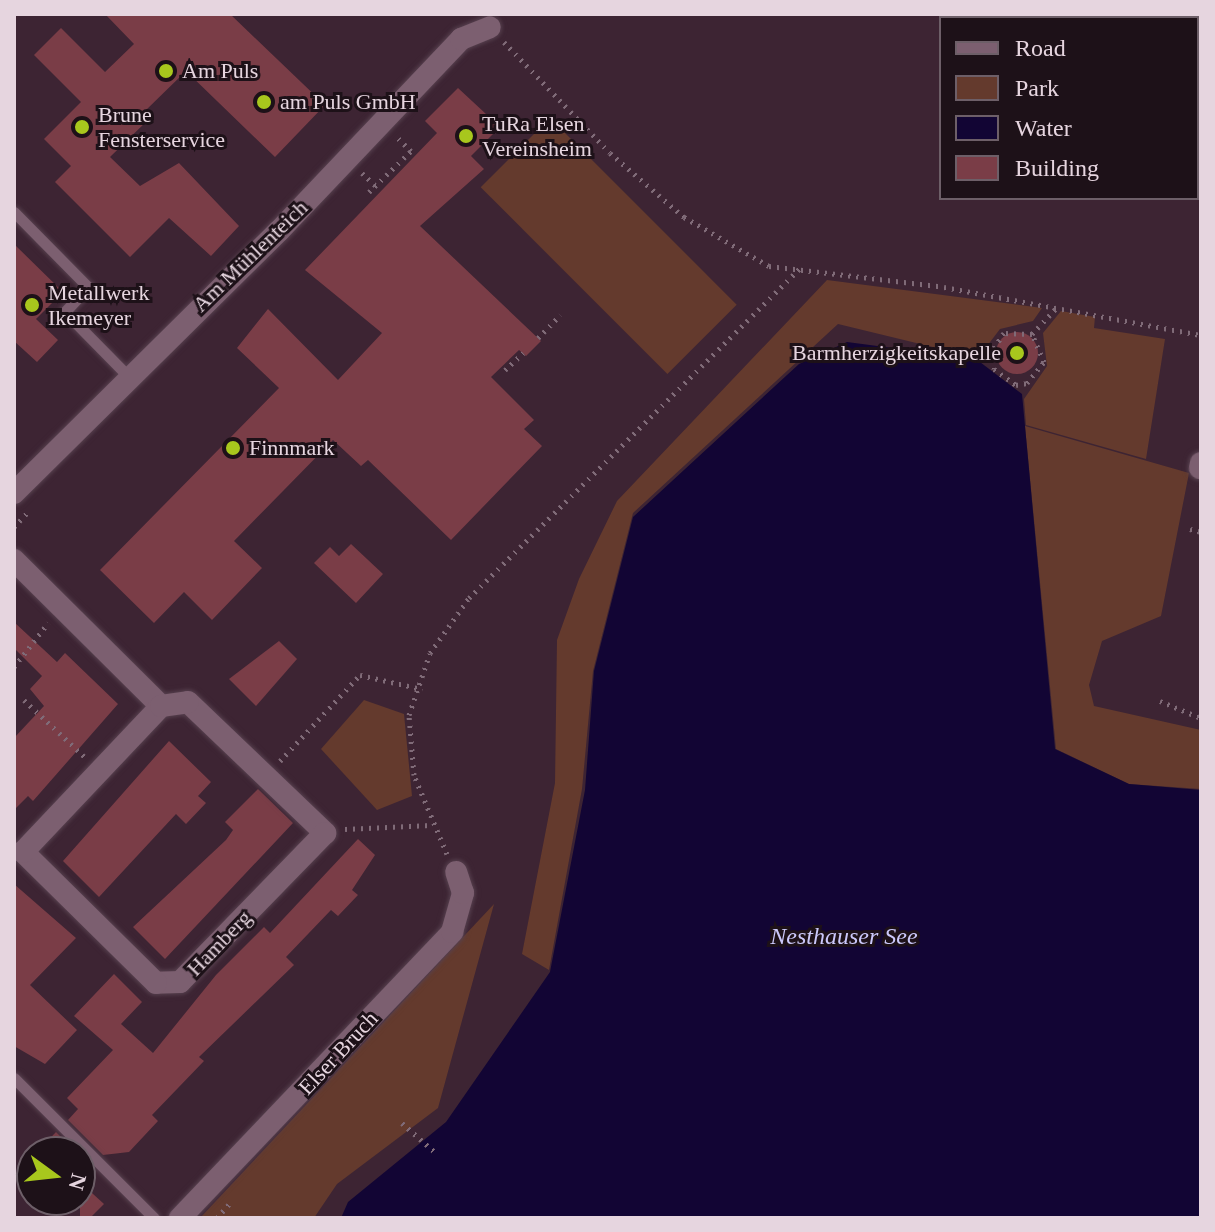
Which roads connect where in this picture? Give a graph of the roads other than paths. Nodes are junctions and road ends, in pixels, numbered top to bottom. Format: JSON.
{"nodes":[{"id":1,"x":490,"y":27,"type":"road end"},
{"id":2,"x":14,"y":212,"type":"edge"},
{"id":3,"x":128,"y":376,"type":"junction"},
{"id":4,"x":14,"y":493,"type":"edge"},
{"id":5,"x":14,"y":560,"type":"edge"},
{"id":6,"x":161,"y":706,"type":"junction"},
{"id":7,"x":456,"y":872,"type":"road end"},
{"id":8,"x":14,"y":1078,"type":"edge"},
{"id":9,"x":154,"y":1218,"type":"edge"},
{"id":10,"x":180,"y":1218,"type":"edge"}],
"edges":[{"from":1,"to":3,"type":"street","name":"Am Mühlenteich"},
{"from":2,"to":3,"type":"lane"},
{"from":3,"to":4,"type":"street","name":"Am Mühlenteich"},
{"from":5,"to":6,"type":"street"},
{"from":6,"to":6,"type":"street","name":"Hamberg"},
{"from":7,"to":10,"type":"street","name":"Elser Bruch"},
{"from":8,"to":9,"type":"lane"}]}
